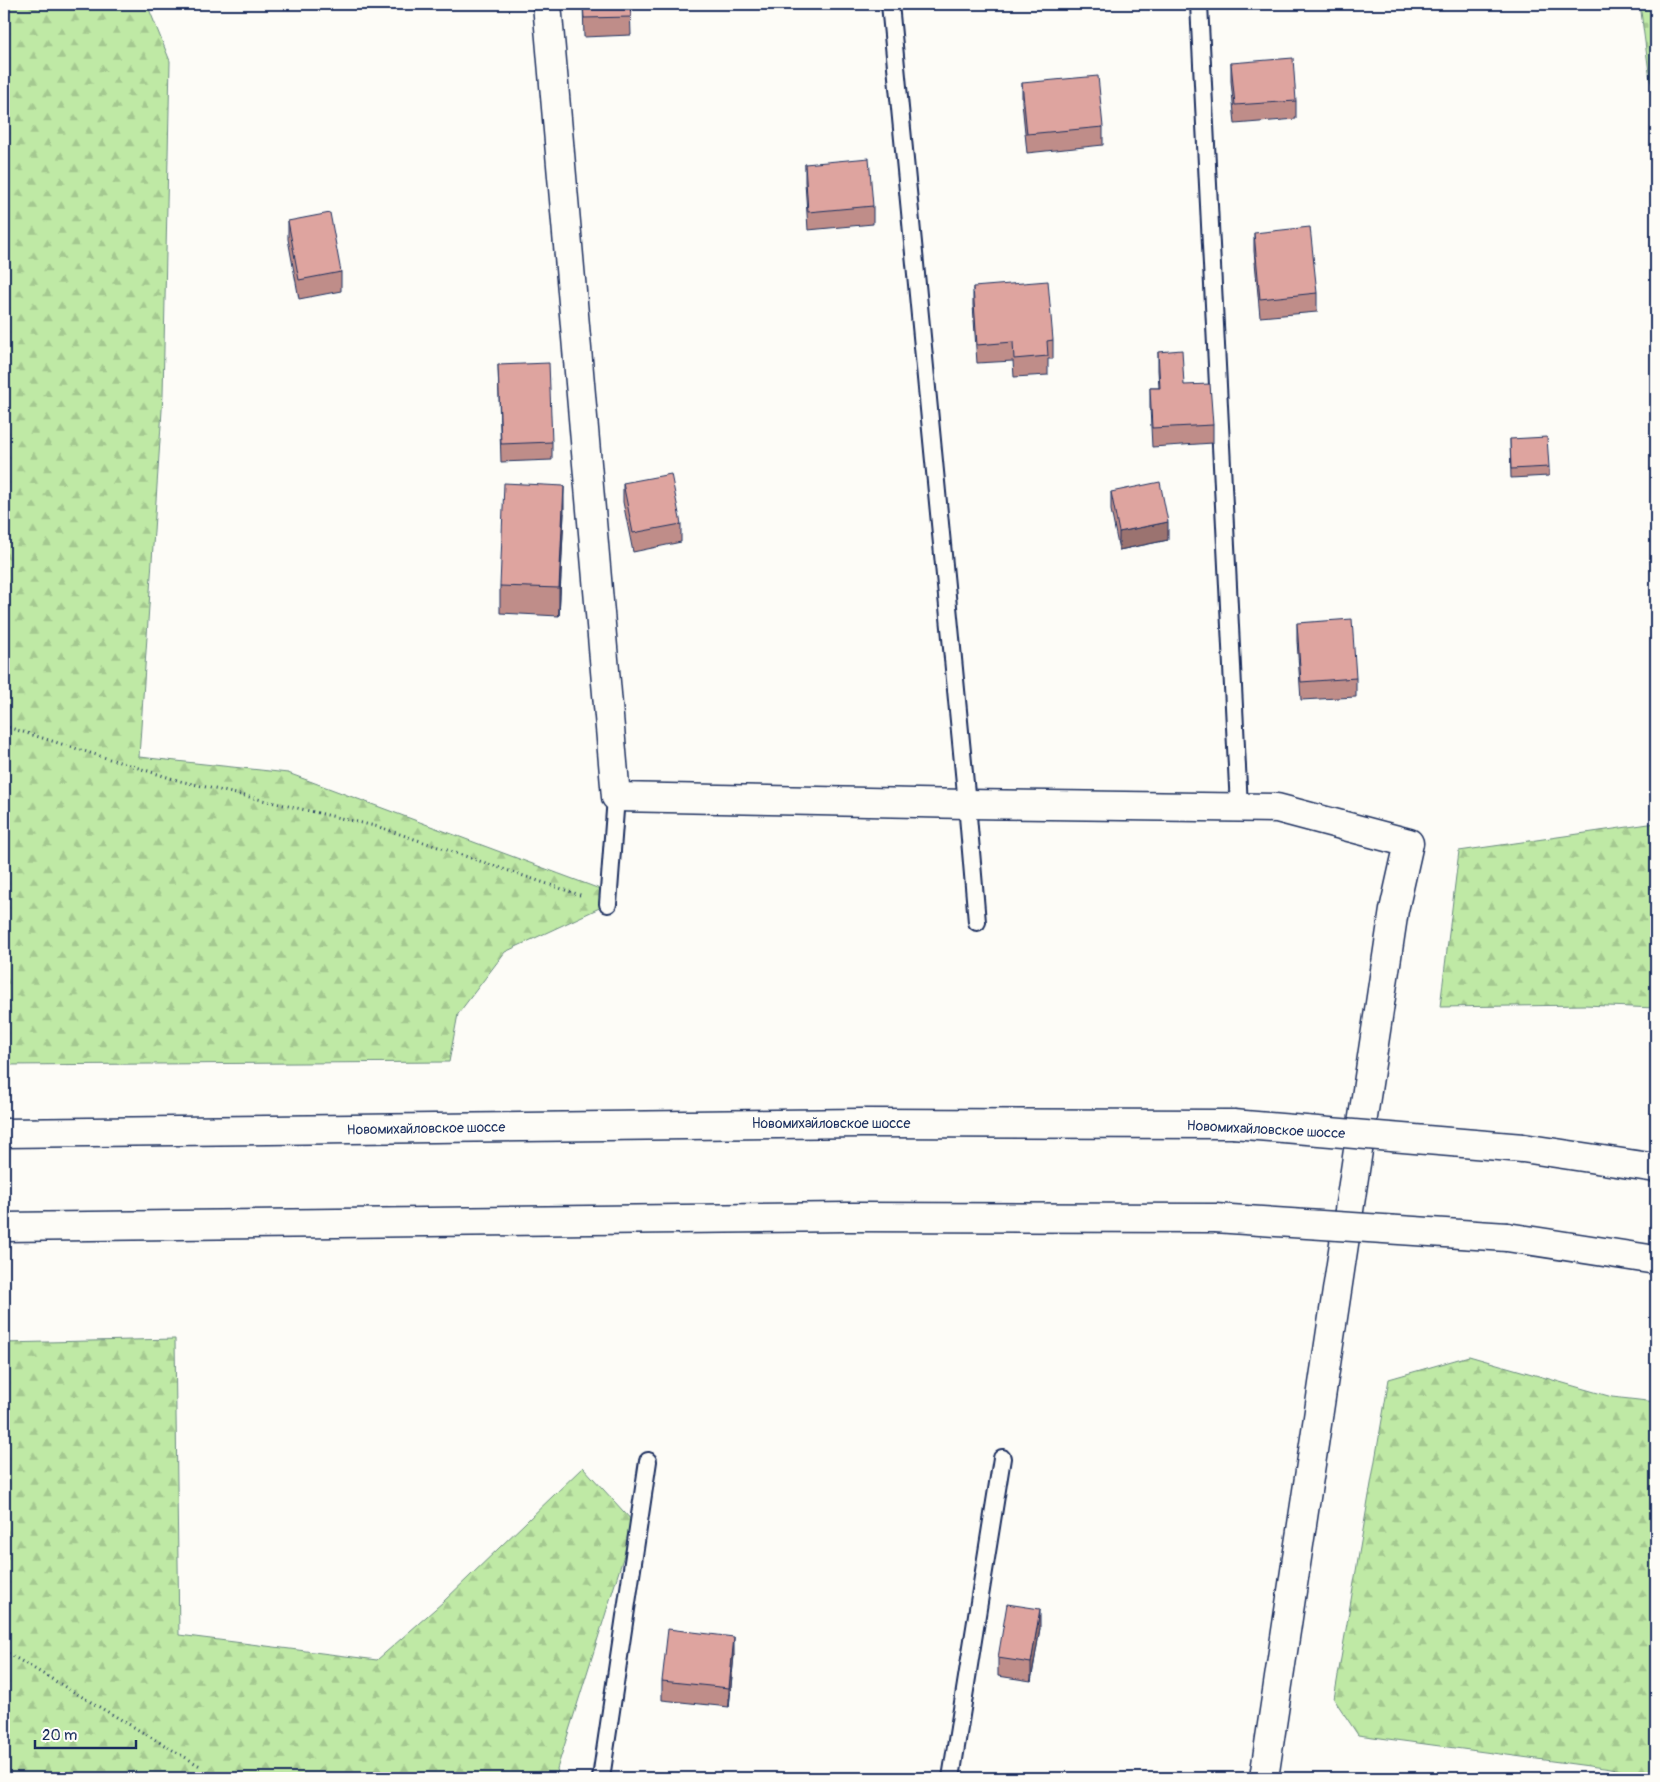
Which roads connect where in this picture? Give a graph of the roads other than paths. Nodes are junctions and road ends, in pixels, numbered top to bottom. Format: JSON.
{"nodes":[{"id":1,"x":548,"y":4,"type":"edge"},
{"id":2,"x":890,"y":4,"type":"edge"},
{"id":3,"x":1199,"y":4,"type":"edge"},
{"id":4,"x":616,"y":797,"type":"junction"},
{"id":5,"x":967,"y":804,"type":"junction"},
{"id":6,"x":1239,"y":807,"type":"junction"},
{"id":7,"x":608,"y":904,"type":"road end"},
{"id":8,"x":977,"y":922,"type":"dead end"},
{"id":9,"x":4,"y":1133,"type":"edge"},
{"id":10,"x":1656,"y":1168,"type":"edge"},
{"id":11,"x":4,"y":1227,"type":"edge"},
{"id":12,"x":1656,"y":1260,"type":"edge"},
{"id":13,"x":1002,"y":1458,"type":"dead end"},
{"id":14,"x":648,"y":1461,"type":"dead end"},
{"id":15,"x":601,"y":1778,"type":"edge"},
{"id":16,"x":951,"y":1778,"type":"edge"},
{"id":17,"x":1264,"y":1778,"type":"edge"}],
"edges":[{"from":1,"to":4,"type":"main road"},
{"from":2,"to":5,"type":"lane"},
{"from":3,"to":6,"type":"lane"},
{"from":4,"to":5,"type":"main road"},
{"from":4,"to":7,"type":"lane"},
{"from":5,"to":6,"type":"main road"},
{"from":5,"to":8,"type":"lane"},
{"from":6,"to":17,"type":"main road"},
{"from":9,"to":10,"type":"main road","name":"Новомихайловское шоссе","bridge":true},
{"from":11,"to":12,"type":"main road","bridge":true},
{"from":13,"to":16,"type":"lane"},
{"from":14,"to":15,"type":"lane"}]}
